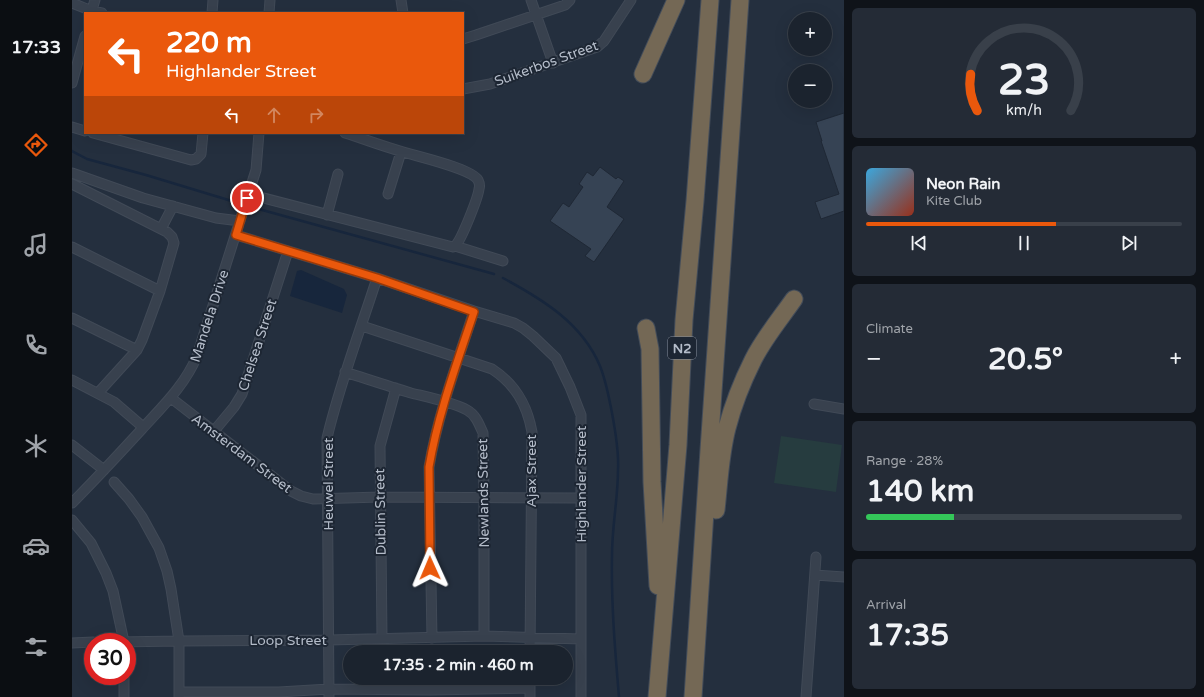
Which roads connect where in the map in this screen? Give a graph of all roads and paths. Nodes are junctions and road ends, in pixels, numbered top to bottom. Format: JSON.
{"nodes":[{"id":1,"x":95,"y":0,"type":"edge"},
{"id":2,"x":213,"y":0,"type":"edge"},
{"id":3,"x":270,"y":0,"type":"edge"},
{"id":4,"x":401,"y":0,"type":"edge"},
{"id":5,"x":532,"y":0,"type":"edge"},
{"id":6,"x":570,"y":0,"type":"edge"},
{"id":7,"x":631,"y":0,"type":"edge"},
{"id":8,"x":676,"y":0,"type":"edge"},
{"id":9,"x":710,"y":0,"type":"edge"},
{"id":10,"x":740,"y":0,"type":"edge"},
{"id":11,"x":72,"y":3,"type":"edge"},
{"id":12,"x":92,"y":12,"type":"edge"},
{"id":13,"x":212,"y":12,"type":"edge"},
{"id":14,"x":269,"y":12,"type":"edge"},
{"id":15,"x":403,"y":12,"type":"edge"},
{"id":16,"x":536,"y":14,"type":"junction"},
{"id":17,"x":464,"y":39,"type":"edge"},
{"id":18,"x":84,"y":41,"type":"edge"},
{"id":19,"x":553,"y":63,"type":"junction"},
{"id":20,"x":78,"y":68,"type":"edge"},
{"id":21,"x":643,"y":74,"type":"dead end"},
{"id":22,"x":72,"y":83,"type":"edge"},
{"id":23,"x":464,"y":89,"type":"edge"},
{"id":24,"x":72,"y":127,"type":"edge"},
{"id":25,"x":84,"y":131,"type":"edge"},
{"id":26,"x":97,"y":134,"type":"edge"},
{"id":27,"x":203,"y":134,"type":"edge"},
{"id":28,"x":259,"y":134,"type":"edge"},
{"id":29,"x":348,"y":134,"type":"edge"},
{"id":30,"x":401,"y":152,"type":"junction"},
{"id":31,"x":72,"y":172,"type":"edge"},
{"id":32,"x":338,"y":174,"type":"dead end"},
{"id":33,"x":72,"y":184,"type":"edge"},
{"id":34,"x":102,"y":184,"type":"junction"},
{"id":35,"x":88,"y":192,"type":"junction"},
{"id":36,"x":388,"y":194,"type":"dead end"},
{"id":37,"x":247,"y":196,"type":"junction"},
{"id":38,"x":173,"y":206,"type":"junction"},
{"id":39,"x":327,"y":215,"type":"junction"},
{"id":40,"x":240,"y":218,"type":"junction"},
{"id":41,"x":161,"y":229,"type":"junction"},
{"id":42,"x":236,"y":235,"type":"junction"},
{"id":43,"x":455,"y":246,"type":"junction"},
{"id":44,"x":72,"y":247,"type":"edge"},
{"id":45,"x":288,"y":251,"type":"junction"},
{"id":46,"x":503,"y":261,"type":"dead end"},
{"id":47,"x":377,"y":278,"type":"junction"},
{"id":48,"x":160,"y":291,"type":"junction"},
{"id":49,"x":794,"y":299,"type":"dead end"},
{"id":50,"x":474,"y":312,"type":"junction"},
{"id":51,"x":72,"y":318,"type":"edge"},
{"id":52,"x":362,"y":326,"type":"junction"},
{"id":53,"x":646,"y":328,"type":"dead end"},
{"id":54,"x":137,"y":350,"type":"junction"},
{"id":55,"x":459,"y":358,"type":"junction"},
{"id":56,"x":345,"y":372,"type":"junction"},
{"id":57,"x":72,"y":380,"type":"edge"},
{"id":58,"x":396,"y":388,"type":"junction"},
{"id":59,"x":98,"y":393,"type":"junction"},
{"id":60,"x":171,"y":398,"type":"junction"},
{"id":61,"x":444,"y":402,"type":"junction"},
{"id":62,"x":814,"y":404,"type":"dead end"},
{"id":63,"x":844,"y":408,"type":"edge"},
{"id":64,"x":143,"y":427,"type":"junction"},
{"id":65,"x":214,"y":431,"type":"junction"},
{"id":66,"x":72,"y":445,"type":"edge"},
{"id":67,"x":104,"y":470,"type":"junction"},
{"id":68,"x":114,"y":482,"type":"dead end"},
{"id":69,"x":380,"y":497,"type":"junction"},
{"id":70,"x":328,"y":498,"type":"junction"},
{"id":71,"x":429,"y":498,"type":"junction"},
{"id":72,"x":484,"y":498,"type":"junction"},
{"id":73,"x":532,"y":498,"type":"junction"},
{"id":74,"x":581,"y":498,"type":"junction"},
{"id":75,"x":72,"y":503,"type":"edge"},
{"id":76,"x":72,"y":520,"type":"edge"},
{"id":77,"x":816,"y":557,"type":"dead end"},
{"id":78,"x":815,"y":575,"type":"junction"},
{"id":79,"x":844,"y":577,"type":"edge"},
{"id":80,"x":122,"y":633,"type":"edge"},
{"id":81,"x":484,"y":636,"type":"junction"},
{"id":82,"x":530,"y":637,"type":"junction"},
{"id":83,"x":382,"y":638,"type":"junction"},
{"id":84,"x":432,"y":638,"type":"junction"},
{"id":85,"x":581,"y":639,"type":"junction"},
{"id":86,"x":329,"y":640,"type":"junction"},
{"id":87,"x":179,"y":641,"type":"junction"},
{"id":88,"x":84,"y":642,"type":"edge"},
{"id":89,"x":136,"y":642,"type":"edge"},
{"id":90,"x":72,"y":643,"type":"edge"},
{"id":91,"x":530,"y":645,"type":"edge"},
{"id":92,"x":662,"y":650,"type":"junction"},
{"id":93,"x":124,"y":685,"type":"edge"},
{"id":94,"x":329,"y":693,"type":"edge"},
{"id":95,"x":480,"y":693,"type":"edge"},
{"id":96,"x":530,"y":693,"type":"edge"},
{"id":97,"x":179,"y":694,"type":"edge"},
{"id":98,"x":279,"y":694,"type":"edge"},
{"id":99,"x":381,"y":694,"type":"edge"},
{"id":100,"x":430,"y":694,"type":"edge"},
{"id":101,"x":232,"y":695,"type":"edge"},
{"id":102,"x":124,"y":697,"type":"edge"},
{"id":103,"x":581,"y":697,"type":"edge"},
{"id":104,"x":657,"y":697,"type":"edge"},
{"id":105,"x":693,"y":697,"type":"edge"},
{"id":106,"x":806,"y":697,"type":"edge"}],
"edges":[{"from":1,"to":12,"type":"street"},
{"from":2,"to":13,"type":"street"},
{"from":3,"to":14,"type":"street"},
{"from":4,"to":15,"type":"street"},
{"from":5,"to":16,"type":"street"},
{"from":6,"to":16,"type":"street"},
{"from":7,"to":19,"type":"street","name":"Suikerbos Street"},
{"from":8,"to":21,"type":"highway"},
{"from":9,"to":92,"type":"highway","number":"N2"},
{"from":10,"to":105,"type":"highway","number":"N2"},
{"from":11,"to":12,"type":"street"},
{"from":16,"to":17,"type":"street"},
{"from":16,"to":19,"type":"street"},
{"from":18,"to":20,"type":"street"},
{"from":19,"to":23,"type":"street","name":"Suikerbos Street"},
{"from":20,"to":22,"type":"street"},
{"from":24,"to":25,"type":"street"},
{"from":26,"to":27,"type":"street"},
{"from":28,"to":37,"type":"street","name":"Mandela Drive"},
{"from":29,"to":30,"type":"street"},
{"from":30,"to":36,"type":"street"},
{"from":30,"to":43,"type":"street"},
{"from":31,"to":34,"type":"street"},
{"from":32,"to":39,"type":"street"},
{"from":33,"to":35,"type":"street"},
{"from":34,"to":35,"type":"street"},
{"from":34,"to":38,"type":"street"},
{"from":35,"to":41,"type":"street"},
{"from":37,"to":39,"type":"street"},
{"from":37,"to":40,"type":"street","name":"Mandela Drive"},
{"from":38,"to":40,"type":"street"},
{"from":38,"to":41,"type":"street"},
{"from":39,"to":43,"type":"street"},
{"from":40,"to":42,"type":"street","name":"Mandela Drive"},
{"from":41,"to":48,"type":"street"},
{"from":42,"to":45,"type":"street","name":"Highlander Street"},
{"from":42,"to":60,"type":"street","name":"Mandela Drive"},
{"from":43,"to":46,"type":"street"},
{"from":44,"to":48,"type":"street"},
{"from":45,"to":47,"type":"street","name":"Highlander Street"},
{"from":45,"to":65,"type":"street","name":"Chelsea Street"},
{"from":47,"to":50,"type":"street","name":"Highlander Street"},
{"from":47,"to":52,"type":"street","name":"Heuwel Street"},
{"from":48,"to":54,"type":"street"},
{"from":49,"to":105,"type":"highway"},
{"from":50,"to":55,"type":"street"},
{"from":50,"to":74,"type":"street","name":"Highlander Street"},
{"from":51,"to":54,"type":"street"},
{"from":52,"to":55,"type":"street","name":"Ajax Street"},
{"from":52,"to":56,"type":"street","name":"Heuwel Street"},
{"from":53,"to":92,"type":"highway"},
{"from":54,"to":59,"type":"street"},
{"from":55,"to":61,"type":"street"},
{"from":55,"to":73,"type":"street","name":"Ajax Street"},
{"from":56,"to":58,"type":"street","name":"Newlands Street"},
{"from":56,"to":70,"type":"street","name":"Heuwel Street"},
{"from":57,"to":59,"type":"street"},
{"from":58,"to":61,"type":"street","name":"Newlands Street"},
{"from":58,"to":69,"type":"street","name":"Dublin Street"},
{"from":59,"to":64,"type":"street"},
{"from":60,"to":64,"type":"street","name":"Mandela Drive"},
{"from":60,"to":65,"type":"street","name":"Amsterdam Street"},
{"from":61,"to":71,"type":"street"},
{"from":61,"to":72,"type":"street","name":"Newlands Street"},
{"from":62,"to":63,"type":"street"},
{"from":64,"to":67,"type":"street","name":"Mandela Drive"},
{"from":65,"to":70,"type":"street","name":"Amsterdam Street"},
{"from":66,"to":67,"type":"street"},
{"from":67,"to":75,"type":"street","name":"Mandela Drive"},
{"from":68,"to":87,"type":"street"},
{"from":69,"to":70,"type":"street","name":"Amsterdam Street"},
{"from":69,"to":71,"type":"street","name":"Amsterdam Street"},
{"from":69,"to":83,"type":"street","name":"Dublin Street"},
{"from":70,"to":86,"type":"street","name":"Heuwel Street"},
{"from":71,"to":72,"type":"street","name":"Amsterdam Street"},
{"from":71,"to":84,"type":"street"},
{"from":72,"to":73,"type":"street","name":"Amsterdam Street"},
{"from":72,"to":81,"type":"street","name":"Newlands Street"},
{"from":73,"to":74,"type":"street","name":"Amsterdam Street"},
{"from":73,"to":82,"type":"street","name":"Ajax Street"},
{"from":74,"to":85,"type":"street","name":"Highlander Street"},
{"from":76,"to":80,"type":"street"},
{"from":77,"to":78,"type":"street"},
{"from":78,"to":79,"type":"street"},
{"from":78,"to":106,"type":"street"},
{"from":81,"to":82,"type":"street","name":"Loop Street"},
{"from":81,"to":84,"type":"street","name":"Loop Street"},
{"from":82,"to":85,"type":"street","name":"Loop Street"},
{"from":82,"to":91,"type":"street","name":"Ajax Street"},
{"from":83,"to":84,"type":"street","name":"Loop Street"},
{"from":83,"to":86,"type":"street","name":"Loop Street"},
{"from":85,"to":103,"type":"street","name":"Highlander Street"},
{"from":86,"to":87,"type":"street","name":"Loop Street"},
{"from":86,"to":94,"type":"street","name":"Heuwel Street"},
{"from":87,"to":89,"type":"street","name":"Loop Street"},
{"from":87,"to":97,"type":"street"},
{"from":88,"to":90,"type":"street"},
{"from":92,"to":104,"type":"highway","number":"N2"},
{"from":93,"to":102,"type":"street"},
{"from":94,"to":98,"type":"street"},
{"from":94,"to":99,"type":"street"},
{"from":95,"to":96,"type":"street"},
{"from":95,"to":100,"type":"street"},
{"from":97,"to":101,"type":"street"},
{"from":98,"to":101,"type":"street"},
{"from":99,"to":100,"type":"street"}]}
